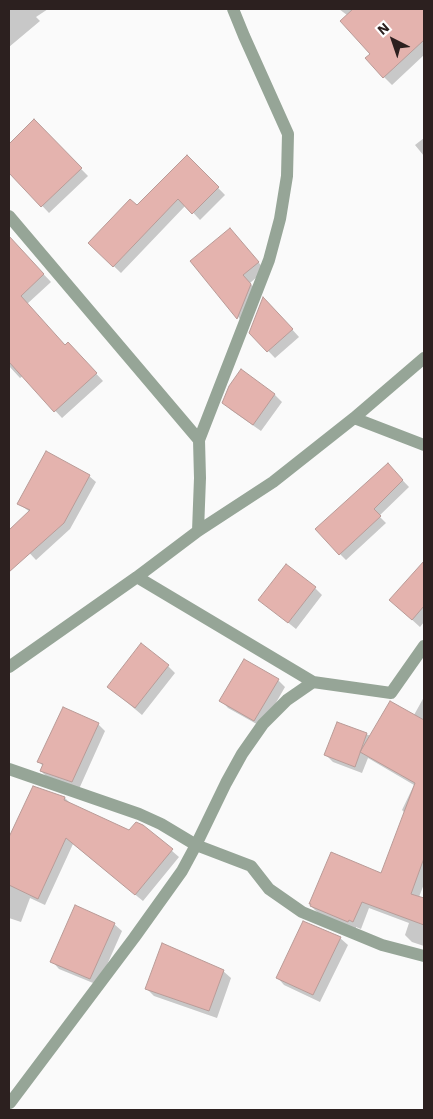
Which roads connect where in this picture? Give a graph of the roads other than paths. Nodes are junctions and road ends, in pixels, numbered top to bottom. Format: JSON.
{"nodes":[{"id":1,"x":233,"y":9,"type":"edge"},
{"id":2,"x":9,"y":216,"type":"edge"},
{"id":3,"x":424,"y":358,"type":"edge"},
{"id":4,"x":354,"y":418,"type":"junction"},
{"id":5,"x":199,"y":440,"type":"junction"},
{"id":6,"x":424,"y":445,"type":"edge"},
{"id":7,"x":198,"y":532,"type":"junction"},
{"id":8,"x":137,"y":577,"type":"junction"},
{"id":9,"x":424,"y":646,"type":"edge"},
{"id":10,"x":9,"y":667,"type":"edge"},
{"id":11,"x":313,"y":682,"type":"junction"},
{"id":12,"x":9,"y":770,"type":"edge"},
{"id":13,"x":196,"y":845,"type":"junction"},
{"id":14,"x":424,"y":956,"type":"edge"},
{"id":15,"x":10,"y":1103,"type":"edge"}],
"edges":[{"from":1,"to":5,"type":"street"},
{"from":2,"to":5,"type":"street"},
{"from":3,"to":4,"type":"street"},
{"from":4,"to":6,"type":"street"},
{"from":4,"to":7,"type":"street"},
{"from":5,"to":7,"type":"street"},
{"from":7,"to":8,"type":"street"},
{"from":8,"to":10,"type":"street"},
{"from":8,"to":11,"type":"street"},
{"from":9,"to":11,"type":"street"},
{"from":11,"to":13,"type":"street"},
{"from":12,"to":13,"type":"street"},
{"from":13,"to":14,"type":"street"},
{"from":13,"to":15,"type":"street"}]}
